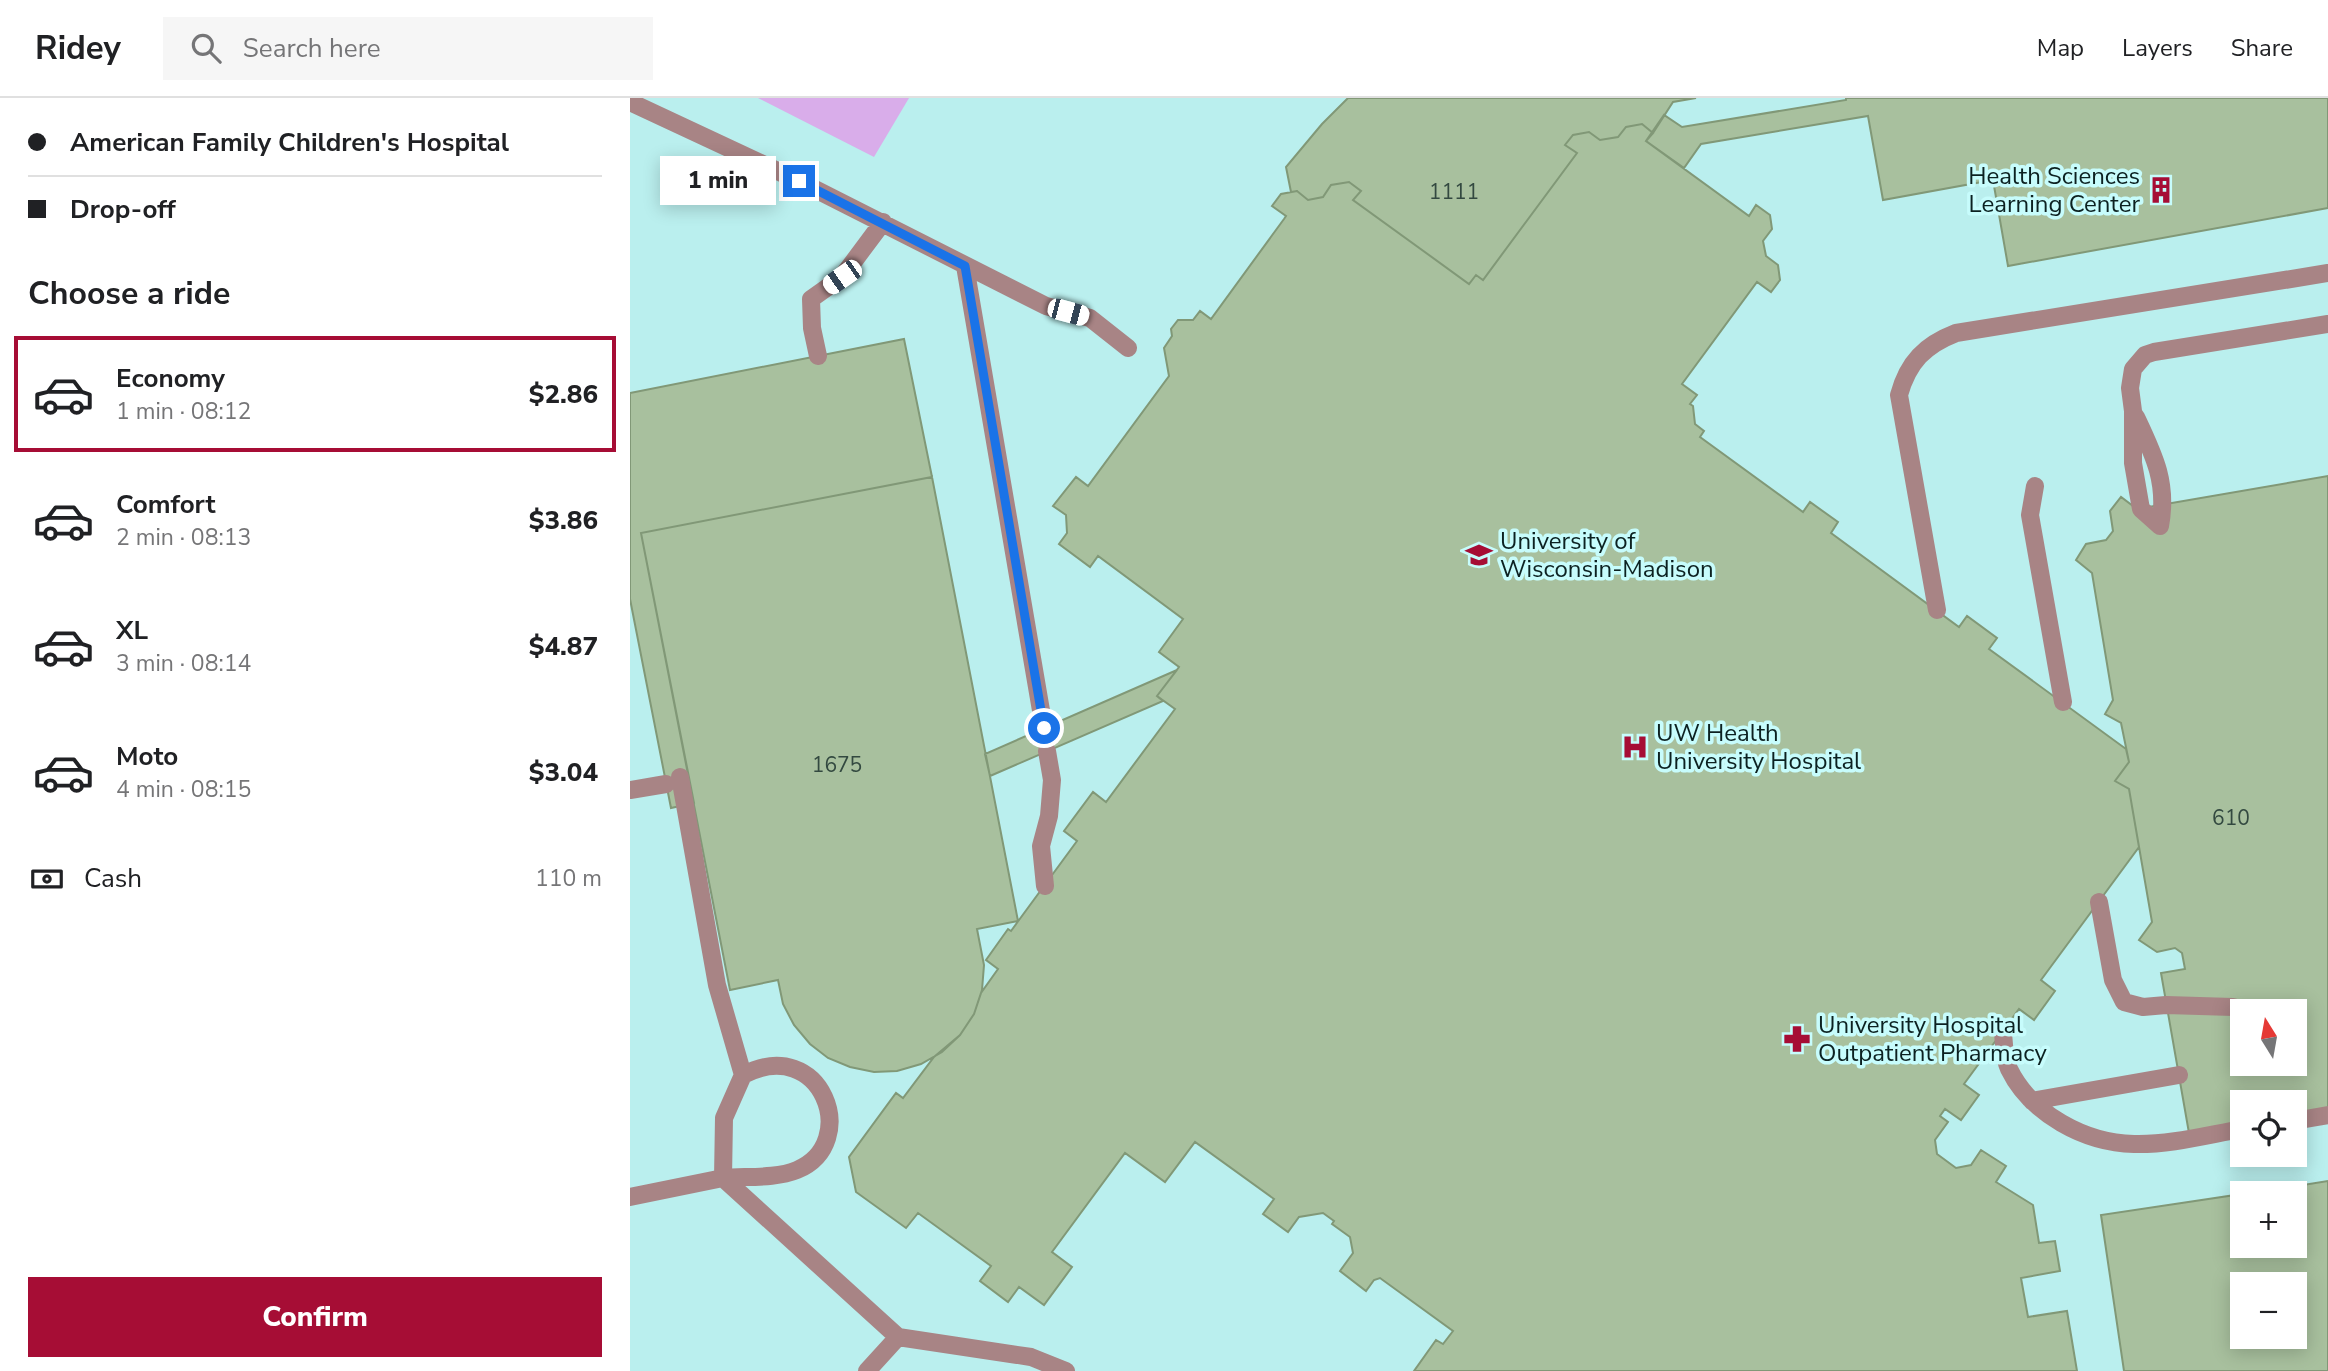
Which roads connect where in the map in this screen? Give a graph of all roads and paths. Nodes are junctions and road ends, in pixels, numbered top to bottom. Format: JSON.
{"nodes":[{"id":1,"x":630,"y":102,"type":"edge"},
{"id":2,"x":883,"y":222,"type":"junction"},
{"id":3,"x":965,"y":266,"type":"junction"},
{"id":4,"x":2328,"y":272,"type":"edge"},
{"id":5,"x":2328,"y":324,"type":"edge"},
{"id":6,"x":1128,"y":348,"type":"dead end"},
{"id":7,"x":818,"y":356,"type":"dead end"},
{"id":8,"x":2035,"y":486,"type":"dead end"},
{"id":9,"x":2160,"y":526,"type":"dead end"},
{"id":10,"x":1937,"y":610,"type":"dead end"},
{"id":11,"x":2063,"y":702,"type":"dead end"},
{"id":12,"x":1044,"y":728,"type":"dead end"},
{"id":13,"x":1047,"y":751,"type":"dead end"},
{"id":14,"x":630,"y":790,"type":"edge"},
{"id":15,"x":1045,"y":886,"type":"dead end"},
{"id":16,"x":2099,"y":902,"type":"dead end"},
{"id":17,"x":2230,"y":1007,"type":"edge"},
{"id":18,"x":2003,"y":1032,"type":"dead end"},
{"id":19,"x":743,"y":1075,"type":"junction"},
{"id":20,"x":2179,"y":1075,"type":"dead end"},
{"id":21,"x":2032,"y":1101,"type":"junction"},
{"id":22,"x":2328,"y":1115,"type":"edge"},
{"id":23,"x":2307,"y":1119,"type":"edge"},
{"id":24,"x":2230,"y":1131,"type":"edge"},
{"id":25,"x":723,"y":1178,"type":"junction"},
{"id":26,"x":630,"y":1197,"type":"edge"},
{"id":27,"x":898,"y":1337,"type":"junction"},
{"id":28,"x":867,"y":1371,"type":"edge"},
{"id":29,"x":1066,"y":1371,"type":"edge"}],
"edges":[{"from":1,"to":2,"type":"lane"},
{"from":2,"to":3,"type":"lane"},
{"from":2,"to":7,"type":"lane"},
{"from":3,"to":6,"type":"lane"},
{"from":3,"to":12,"type":"lane"},
{"from":4,"to":10,"type":"lane"},
{"from":5,"to":9,"type":"lane"},
{"from":8,"to":11,"type":"lane"},
{"from":13,"to":15,"type":"lane"},
{"from":14,"to":19,"type":"lane"},
{"from":16,"to":17,"type":"lane"},
{"from":18,"to":21,"type":"lane"},
{"from":19,"to":25,"type":"lane"},
{"from":19,"to":25,"type":"lane"},
{"from":20,"to":21,"type":"lane"},
{"from":21,"to":24,"type":"lane"},
{"from":22,"to":23,"type":"lane"},
{"from":25,"to":26,"type":"lane"},
{"from":25,"to":27,"type":"lane"},
{"from":27,"to":28,"type":"lane"},
{"from":27,"to":29,"type":"lane"}]}
